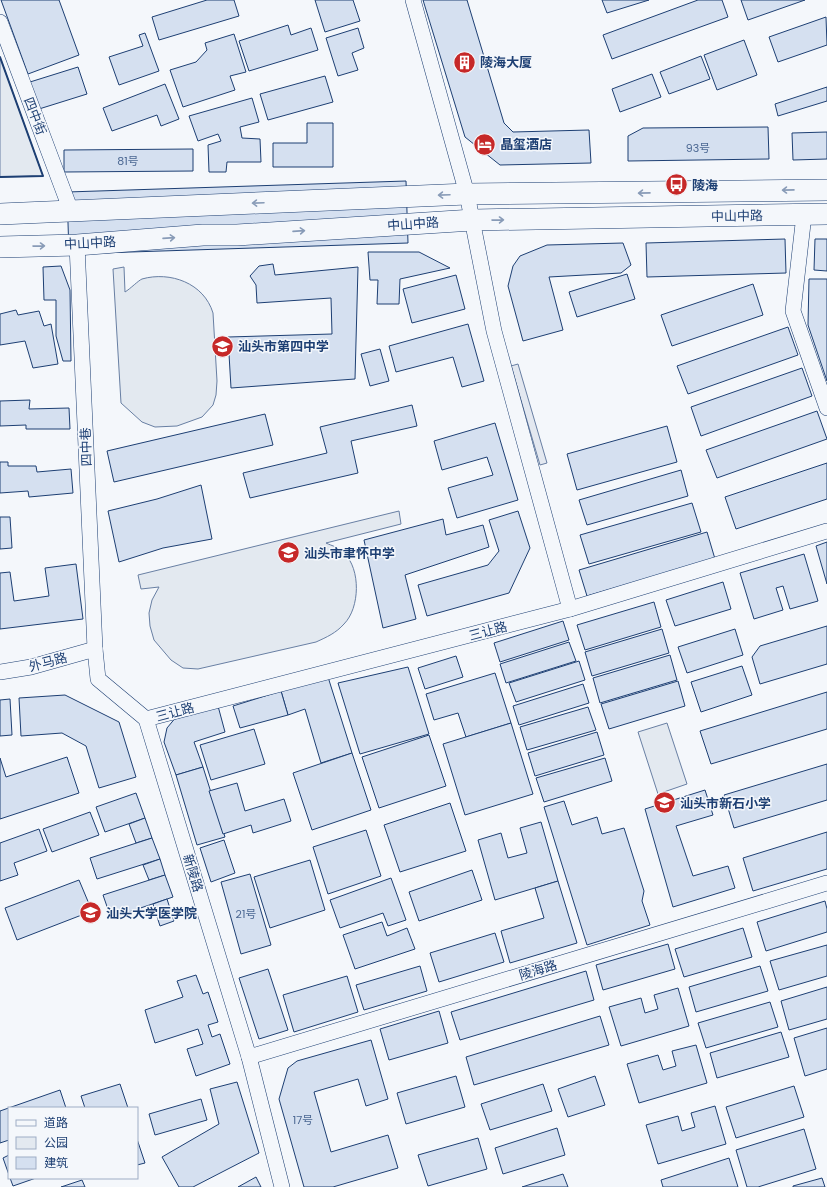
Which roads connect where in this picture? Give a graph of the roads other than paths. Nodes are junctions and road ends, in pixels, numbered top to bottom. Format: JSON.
{"nodes":[{"id":1,"x":413,"y":0,"type":"edge"},
{"id":2,"x":0,"y":22,"type":"edge"},
{"id":3,"x":827,"y":190,"type":"edge"},
{"id":4,"x":467,"y":194,"type":"junction"},
{"id":5,"x":71,"y":211,"type":"junction"},
{"id":6,"x":0,"y":214,"type":"edge"},
{"id":7,"x":827,"y":214,"type":"edge"},
{"id":8,"x":804,"y":215,"type":"junction"},
{"id":9,"x":473,"y":220,"type":"junction"},
{"id":10,"x":77,"y":245,"type":"junction"},
{"id":11,"x":0,"y":247,"type":"edge"},
{"id":12,"x":827,"y":408,"type":"edge"},
{"id":13,"x":827,"y":530,"type":"edge"},
{"id":14,"x":570,"y":609,"type":"junction"},
{"id":15,"x":95,"y":649,"type":"junction"},
{"id":16,"x":0,"y":672,"type":"edge"},
{"id":17,"x":146,"y":719,"type":"junction"},
{"id":18,"x":827,"y":883,"type":"edge"},
{"id":19,"x":249,"y":1057,"type":"junction"},
{"id":20,"x":282,"y":1187,"type":"edge"}],
"edges":[{"from":1,"to":4,"type":"street"},
{"from":2,"to":5,"type":"street","name":"四中街"},
{"from":3,"to":4,"type":"main road","name":"中山中路","one_way":true},
{"from":4,"to":5,"type":"main road","name":"中山中路","one_way":true},
{"from":4,"to":9,"type":"street"},
{"from":5,"to":6,"type":"main road","name":"中山中路"},
{"from":7,"to":8,"type":"main road","name":"中山中路"},
{"from":9,"to":8,"type":"main road","name":"中山中路","one_way":true},
{"from":8,"to":12,"type":"street"},
{"from":10,"to":9,"type":"main road","name":"中山中路","one_way":true},
{"from":9,"to":14,"type":"street"},
{"from":11,"to":10,"type":"main road","name":"中山中路","one_way":true},
{"from":10,"to":15,"type":"street","name":"四中巷"},
{"from":13,"to":14,"type":"street","name":"三让路"},
{"from":14,"to":17,"type":"street","name":"三让路"},
{"from":15,"to":16,"type":"street","name":"外马路"},
{"from":15,"to":17,"type":"street"},
{"from":17,"to":19,"type":"street","name":"新陵路"},
{"from":18,"to":19,"type":"street","name":"陵海路"},
{"from":19,"to":20,"type":"street","name":"新陵路"}]}
